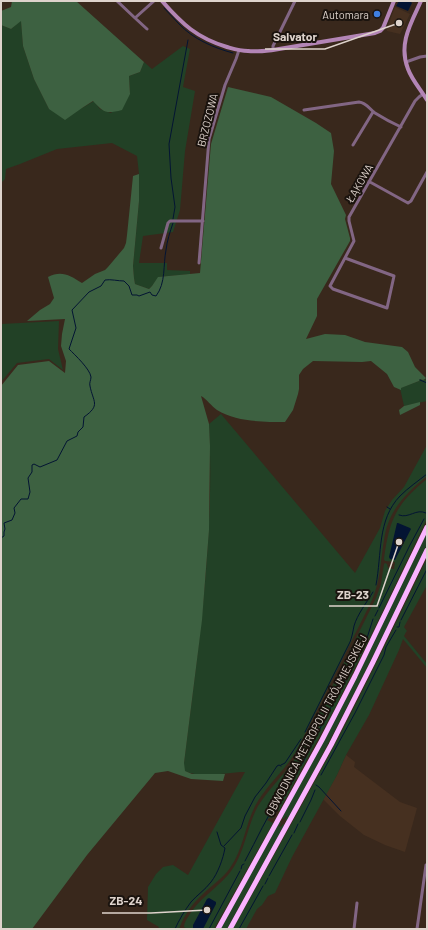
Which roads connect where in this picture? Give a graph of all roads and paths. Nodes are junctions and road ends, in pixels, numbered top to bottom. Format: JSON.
{"nodes":[{"id":1,"x":117,"y":1,"type":"edge"},
{"id":2,"x":154,"y":1,"type":"edge"},
{"id":3,"x":162,"y":1,"type":"edge"},
{"id":4,"x":295,"y":1,"type":"edge"},
{"id":5,"x":394,"y":1,"type":"edge"},
{"id":6,"x":421,"y":1,"type":"edge"},
{"id":7,"x":135,"y":18,"type":"junction"},
{"id":8,"x":147,"y":29,"type":"dead end"},
{"id":9,"x":239,"y":50,"type":"junction"},
{"id":10,"x":272,"y":50,"type":"junction"},
{"id":11,"x":427,"y":56,"type":"edge"},
{"id":12,"x":405,"y":62,"type":"junction"},
{"id":13,"x":423,"y":94,"type":"junction"},
{"id":14,"x":427,"y":100,"type":"edge"},
{"id":15,"x":304,"y":110,"type":"dead end"},
{"id":16,"x":374,"y":112,"type":"junction"},
{"id":17,"x":401,"y":127,"type":"junction"},
{"id":18,"x":353,"y":145,"type":"dead end"},
{"id":19,"x":427,"y":172,"type":"edge"},
{"id":20,"x":370,"y":182,"type":"junction"},
{"id":21,"x":203,"y":221,"type":"junction"},
{"id":22,"x":161,"y":248,"type":"dead end"},
{"id":23,"x":345,"y":258,"type":"junction"},
{"id":24,"x":199,"y":263,"type":"dead end"},
{"id":25,"x":427,"y":527,"type":"edge"},
{"id":26,"x":427,"y":550,"type":"edge"},
{"id":27,"x":426,"y":865,"type":"edge"},
{"id":28,"x":357,"y":903,"type":"dead end"},
{"id":29,"x":218,"y":929,"type":"edge"},
{"id":30,"x":230,"y":929,"type":"edge"},
{"id":31,"x":354,"y":929,"type":"edge"},
{"id":32,"x":417,"y":929,"type":"edge"}],
"edges":[{"from":1,"to":7,"type":"street"},
{"from":2,"to":7,"type":"street"},
{"from":3,"to":9,"type":"street"},
{"from":4,"to":10,"type":"street"},
{"from":5,"to":10,"type":"street"},
{"from":6,"to":12,"type":"street"},
{"from":7,"to":8,"type":"street"},
{"from":9,"to":10,"type":"street"},
{"from":9,"to":21,"type":"street","name":"BRZOZOWA"},
{"from":11,"to":12,"type":"street"},
{"from":12,"to":13,"type":"street"},
{"from":13,"to":14,"type":"street"},
{"from":13,"to":17,"type":"street","name":"ŁĄKOWA"},
{"from":15,"to":16,"type":"street"},
{"from":16,"to":17,"type":"street"},
{"from":16,"to":18,"type":"street"},
{"from":17,"to":20,"type":"street","name":"ŁĄKOWA"},
{"from":19,"to":20,"type":"street"},
{"from":20,"to":23,"type":"street","name":"ŁĄKOWA"},
{"from":21,"to":22,"type":"street"},
{"from":21,"to":24,"type":"street","name":"BRZOZOWA"},
{"from":23,"to":23,"type":"street","name":"ŁĄKOWA"},
{"from":25,"to":29,"type":"highway","name":"OBWODNICA METROPOLII TRÓJMIEJSKIEJ"},
{"from":26,"to":30,"type":"highway","name":"OBWODNICA METROPOLII TRÓJMIEJSKIEJ"},
{"from":27,"to":32,"type":"street"},
{"from":28,"to":31,"type":"street"}]}
